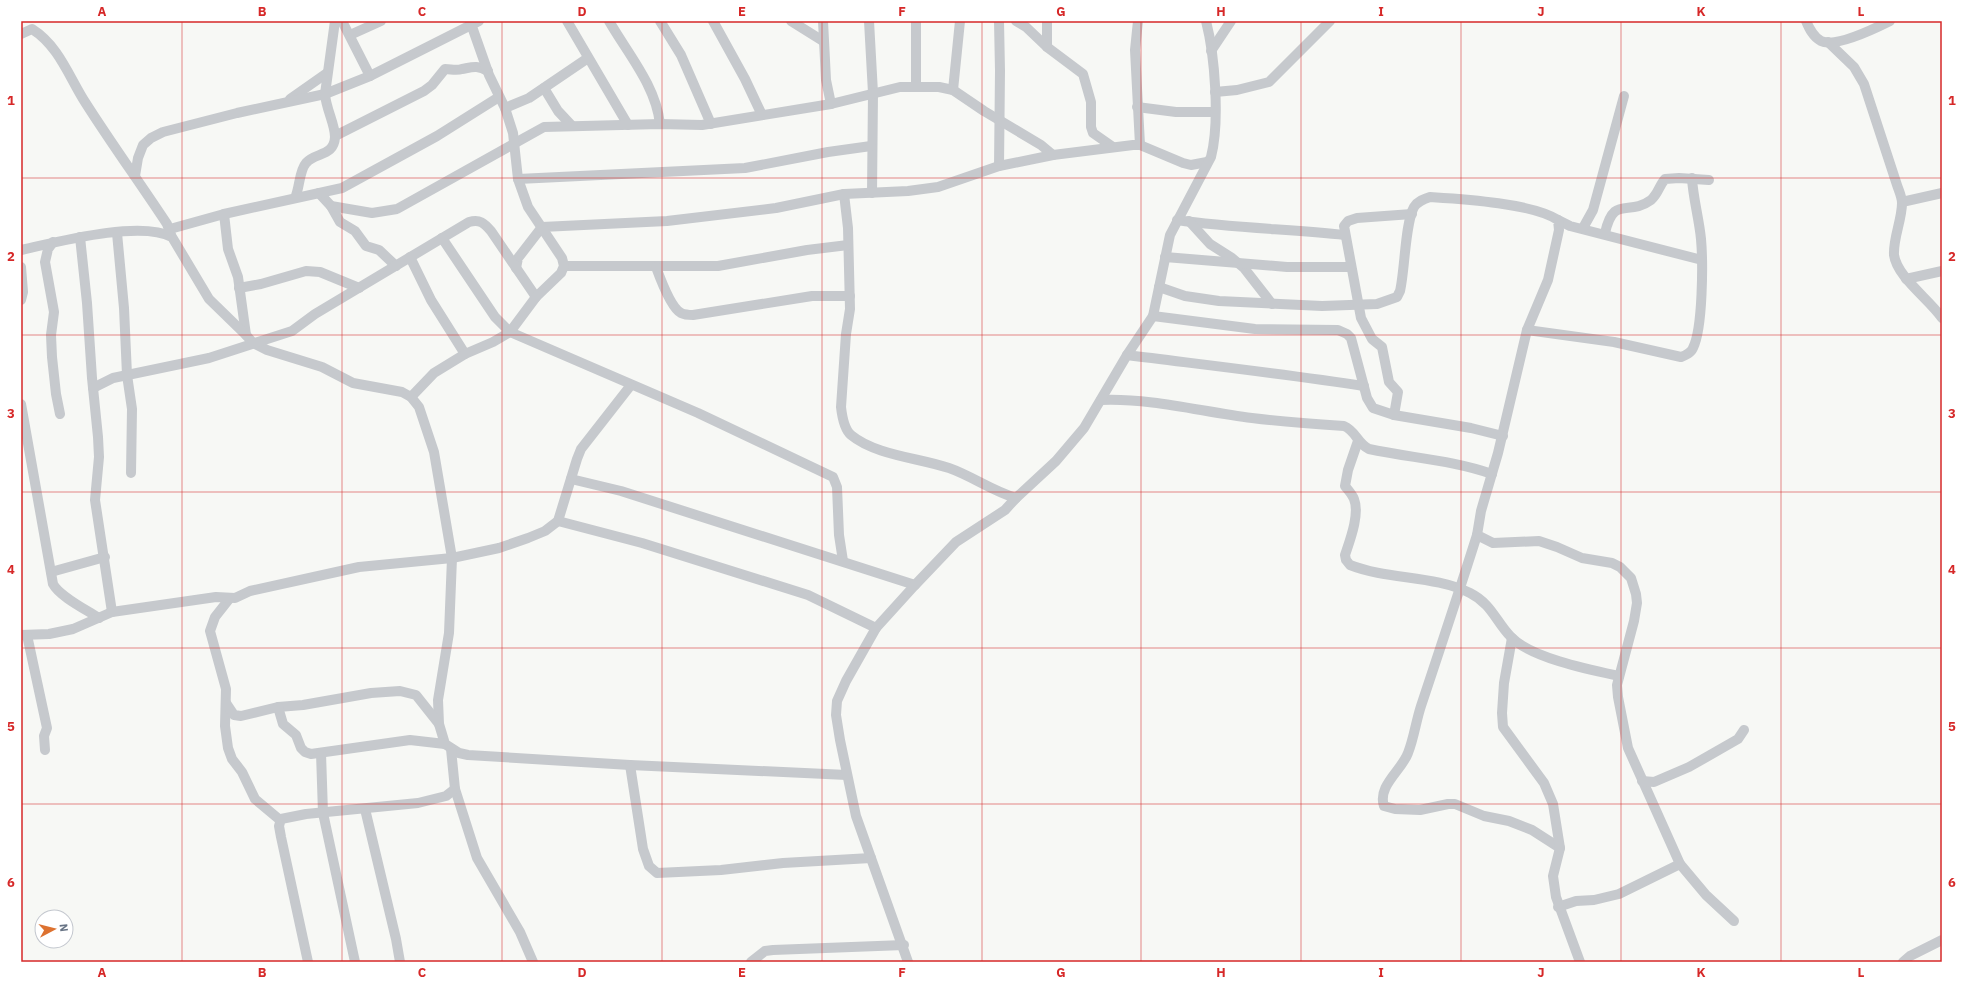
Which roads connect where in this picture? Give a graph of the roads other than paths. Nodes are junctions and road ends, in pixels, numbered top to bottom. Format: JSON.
{"nodes":[{"id":1,"x":334,"y":21,"type":"edge"},
{"id":2,"x":342,"y":21,"type":"edge"},
{"id":3,"x":381,"y":21,"type":"edge"},
{"id":4,"x":567,"y":21,"type":"edge"},
{"id":5,"x":609,"y":21,"type":"edge"},
{"id":6,"x":660,"y":21,"type":"edge"},
{"id":7,"x":713,"y":21,"type":"edge"},
{"id":8,"x":791,"y":21,"type":"edge"},
{"id":9,"x":823,"y":21,"type":"edge"},
{"id":10,"x":869,"y":21,"type":"edge"},
{"id":11,"x":916,"y":21,"type":"edge"},
{"id":12,"x":960,"y":21,"type":"edge"},
{"id":13,"x":999,"y":21,"type":"edge"},
{"id":14,"x":1016,"y":21,"type":"edge"},
{"id":15,"x":1048,"y":21,"type":"edge"},
{"id":16,"x":1138,"y":21,"type":"edge"},
{"id":17,"x":1206,"y":21,"type":"edge"},
{"id":18,"x":1231,"y":21,"type":"edge"},
{"id":19,"x":1330,"y":21,"type":"edge"},
{"id":20,"x":1806,"y":21,"type":"edge"},
{"id":21,"x":1890,"y":21,"type":"edge"},
{"id":22,"x":474,"y":22,"type":"edge"},
{"id":23,"x":21,"y":34,"type":"edge"},
{"id":24,"x":350,"y":35,"type":"junction"},
{"id":25,"x":823,"y":41,"type":"junction"},
{"id":26,"x":1828,"y":42,"type":"junction"},
{"id":27,"x":1047,"y":47,"type":"junction"},
{"id":28,"x":1211,"y":51,"type":"junction"},
{"id":29,"x":588,"y":58,"type":"junction"},
{"id":30,"x":488,"y":71,"type":"junction"},
{"id":31,"x":328,"y":73,"type":"junction"},
{"id":32,"x":370,"y":76,"type":"junction"},
{"id":33,"x":916,"y":87,"type":"junction"},
{"id":34,"x":544,"y":88,"type":"junction"},
{"id":35,"x":953,"y":90,"type":"junction"},
{"id":36,"x":1214,"y":92,"type":"junction"},
{"id":37,"x":873,"y":93,"type":"junction"},
{"id":38,"x":325,"y":94,"type":"junction"},
{"id":39,"x":1624,"y":96,"type":"dead end"},
{"id":40,"x":499,"y":97,"type":"junction"},
{"id":41,"x":286,"y":101,"type":"junction"},
{"id":42,"x":831,"y":104,"type":"junction"},
{"id":43,"x":505,"y":108,"type":"junction"},
{"id":44,"x":1137,"y":108,"type":"junction"},
{"id":45,"x":1215,"y":112,"type":"junction"},
{"id":46,"x":762,"y":115,"type":"junction"},
{"id":47,"x":1000,"y":121,"type":"junction"},
{"id":48,"x":660,"y":124,"type":"junction"},
{"id":49,"x":711,"y":124,"type":"junction"},
{"id":50,"x":628,"y":125,"type":"junction"},
{"id":51,"x":572,"y":126,"type":"junction"},
{"id":52,"x":335,"y":136,"type":"junction"},
{"id":53,"x":514,"y":143,"type":"junction"},
{"id":54,"x":1140,"y":145,"type":"junction"},
{"id":55,"x":872,"y":146,"type":"junction"},
{"id":56,"x":1113,"y":147,"type":"junction"},
{"id":57,"x":1053,"y":155,"type":"junction"},
{"id":58,"x":1207,"y":162,"type":"junction"},
{"id":59,"x":999,"y":166,"type":"junction"},
{"id":60,"x":135,"y":176,"type":"junction"},
{"id":61,"x":1692,"y":178,"type":"junction"},
{"id":62,"x":518,"y":179,"type":"junction"},
{"id":63,"x":1709,"y":180,"type":"dead end"},
{"id":64,"x":319,"y":193,"type":"junction"},
{"id":65,"x":872,"y":193,"type":"junction"},
{"id":66,"x":1942,"y":193,"type":"edge"},
{"id":67,"x":844,"y":194,"type":"junction"},
{"id":68,"x":295,"y":198,"type":"junction"},
{"id":69,"x":1902,"y":202,"type":"junction"},
{"id":70,"x":331,"y":206,"type":"junction"},
{"id":71,"x":224,"y":214,"type":"junction"},
{"id":72,"x":1412,"y":214,"type":"junction"},
{"id":73,"x":1177,"y":220,"type":"junction"},
{"id":74,"x":1558,"y":220,"type":"junction"},
{"id":75,"x":1189,"y":221,"type":"junction"},
{"id":76,"x":542,"y":227,"type":"junction"},
{"id":77,"x":1583,"y":228,"type":"junction"},
{"id":78,"x":117,"y":233,"type":"junction"},
{"id":79,"x":171,"y":233,"type":"junction"},
{"id":80,"x":1605,"y":233,"type":"junction"},
{"id":81,"x":1344,"y":235,"type":"junction"},
{"id":82,"x":80,"y":237,"type":"junction"},
{"id":83,"x":442,"y":238,"type":"junction"},
{"id":84,"x":53,"y":242,"type":"junction"},
{"id":85,"x":848,"y":245,"type":"junction"},
{"id":86,"x":21,"y":250,"type":"edge"},
{"id":87,"x":1165,"y":256,"type":"junction"},
{"id":88,"x":410,"y":257,"type":"junction"},
{"id":89,"x":1702,"y":260,"type":"junction"},
{"id":90,"x":1238,"y":263,"type":"junction"},
{"id":91,"x":396,"y":266,"type":"junction"},
{"id":92,"x":564,"y":266,"type":"junction"},
{"id":93,"x":21,"y":267,"type":"edge"},
{"id":94,"x":656,"y":267,"type":"junction"},
{"id":95,"x":1350,"y":267,"type":"junction"},
{"id":96,"x":516,"y":268,"type":"junction"},
{"id":97,"x":1942,"y":271,"type":"edge"},
{"id":98,"x":1906,"y":279,"type":"junction"},
{"id":99,"x":1159,"y":287,"type":"junction"},
{"id":100,"x":239,"y":288,"type":"junction"},
{"id":101,"x":359,"y":288,"type":"junction"},
{"id":102,"x":850,"y":296,"type":"junction"},
{"id":103,"x":536,"y":297,"type":"junction"},
{"id":104,"x":21,"y":300,"type":"edge"},
{"id":105,"x":1272,"y":304,"type":"junction"},
{"id":106,"x":1359,"y":305,"type":"junction"},
{"id":107,"x":1153,"y":316,"type":"junction"},
{"id":108,"x":1942,"y":318,"type":"edge"},
{"id":109,"x":1527,"y":330,"type":"junction"},
{"id":110,"x":510,"y":332,"type":"junction"},
{"id":111,"x":246,"y":335,"type":"junction"},
{"id":112,"x":253,"y":343,"type":"junction"},
{"id":113,"x":464,"y":354,"type":"junction"},
{"id":114,"x":1127,"y":355,"type":"junction"},
{"id":115,"x":127,"y":375,"type":"junction"},
{"id":116,"x":631,"y":385,"type":"junction"},
{"id":117,"x":1364,"y":386,"type":"junction"},
{"id":118,"x":93,"y":388,"type":"junction"},
{"id":119,"x":411,"y":397,"type":"junction"},
{"id":120,"x":1101,"y":400,"type":"junction"},
{"id":121,"x":21,"y":404,"type":"edge"},
{"id":122,"x":60,"y":414,"type":"dead end"},
{"id":123,"x":1394,"y":416,"type":"junction"},
{"id":124,"x":1503,"y":436,"type":"junction"},
{"id":125,"x":1358,"y":441,"type":"junction"},
{"id":126,"x":132,"y":473,"type":"dead end"},
{"id":127,"x":1492,"y":474,"type":"junction"},
{"id":128,"x":571,"y":479,"type":"junction"},
{"id":129,"x":1016,"y":498,"type":"junction"},
{"id":130,"x":558,"y":521,"type":"junction"},
{"id":131,"x":1477,"y":535,"type":"junction"},
{"id":132,"x":105,"y":557,"type":"junction"},
{"id":133,"x":452,"y":558,"type":"junction"},
{"id":134,"x":843,"y":561,"type":"junction"},
{"id":135,"x":51,"y":572,"type":"junction"},
{"id":136,"x":915,"y":585,"type":"junction"},
{"id":137,"x":1460,"y":589,"type":"junction"},
{"id":138,"x":230,"y":598,"type":"junction"},
{"id":139,"x":112,"y":612,"type":"junction"},
{"id":140,"x":99,"y":618,"type":"junction"},
{"id":141,"x":876,"y":628,"type":"junction"},
{"id":142,"x":24,"y":635,"type":"edge"},
{"id":143,"x":1512,"y":638,"type":"junction"},
{"id":144,"x":1619,"y":676,"type":"junction"},
{"id":145,"x":226,"y":703,"type":"junction"},
{"id":146,"x":278,"y":707,"type":"junction"},
{"id":147,"x":439,"y":724,"type":"junction"},
{"id":148,"x":1744,"y":730,"type":"dead end"},
{"id":149,"x":448,"y":746,"type":"junction"},
{"id":150,"x":45,"y":750,"type":"dead end"},
{"id":151,"x":321,"y":753,"type":"junction"},
{"id":152,"x":630,"y":765,"type":"junction"},
{"id":153,"x":847,"y":775,"type":"junction"},
{"id":154,"x":1642,"y":781,"type":"junction"},
{"id":155,"x":456,"y":789,"type":"junction"},
{"id":156,"x":366,"y":809,"type":"junction"},
{"id":157,"x":323,"y":813,"type":"junction"},
{"id":158,"x":280,"y":820,"type":"junction"},
{"id":159,"x":1560,"y":848,"type":"junction"},
{"id":160,"x":871,"y":858,"type":"junction"},
{"id":161,"x":1680,"y":864,"type":"junction"},
{"id":162,"x":1558,"y":907,"type":"junction"},
{"id":163,"x":1734,"y":921,"type":"dead end"},
{"id":164,"x":1942,"y":941,"type":"edge"},
{"id":165,"x":904,"y":945,"type":"junction"},
{"id":166,"x":308,"y":962,"type":"edge"},
{"id":167,"x":355,"y":962,"type":"edge"},
{"id":168,"x":400,"y":962,"type":"edge"},
{"id":169,"x":533,"y":962,"type":"edge"},
{"id":170,"x":751,"y":962,"type":"edge"},
{"id":171,"x":908,"y":962,"type":"edge"},
{"id":172,"x":1580,"y":962,"type":"edge"},
{"id":173,"x":1903,"y":962,"type":"edge"}],
"edges":[{"from":1,"to":31,"type":"street"},
{"from":2,"to":24,"type":"street"},
{"from":3,"to":24,"type":"street"},
{"from":4,"to":29,"type":"street"},
{"from":5,"to":48,"type":"street"},
{"from":6,"to":49,"type":"street"},
{"from":7,"to":46,"type":"street"},
{"from":8,"to":25,"type":"street"},
{"from":9,"to":25,"type":"street"},
{"from":10,"to":37,"type":"street"},
{"from":11,"to":33,"type":"street"},
{"from":12,"to":35,"type":"street"},
{"from":13,"to":47,"type":"street"},
{"from":14,"to":27,"type":"street"},
{"from":15,"to":27,"type":"street"},
{"from":16,"to":44,"type":"street"},
{"from":17,"to":28,"type":"street"},
{"from":18,"to":28,"type":"street"},
{"from":19,"to":36,"type":"street"},
{"from":20,"to":26,"type":"street"},
{"from":21,"to":26,"type":"street"},
{"from":22,"to":30,"type":"street"},
{"from":22,"to":32,"type":"street"},
{"from":23,"to":60,"type":"street"},
{"from":24,"to":32,"type":"street"},
{"from":25,"to":42,"type":"street"},
{"from":26,"to":69,"type":"street"},
{"from":27,"to":56,"type":"street"},
{"from":28,"to":36,"type":"street"},
{"from":29,"to":34,"type":"street"},
{"from":29,"to":50,"type":"street"},
{"from":30,"to":40,"type":"street"},
{"from":30,"to":52,"type":"street"},
{"from":31,"to":38,"type":"street"},
{"from":31,"to":41,"type":"street"},
{"from":32,"to":38,"type":"street"},
{"from":33,"to":35,"type":"street"},
{"from":33,"to":37,"type":"street"},
{"from":34,"to":43,"type":"street"},
{"from":34,"to":51,"type":"street"},
{"from":35,"to":47,"type":"street"},
{"from":36,"to":45,"type":"street"},
{"from":37,"to":42,"type":"street"},
{"from":37,"to":55,"type":"street"},
{"from":38,"to":41,"type":"street"},
{"from":38,"to":52,"type":"street"},
{"from":39,"to":77,"type":"street"},
{"from":40,"to":43,"type":"street"},
{"from":40,"to":64,"type":"street"},
{"from":41,"to":60,"type":"street"},
{"from":42,"to":46,"type":"street"},
{"from":43,"to":53,"type":"street"},
{"from":44,"to":45,"type":"street"},
{"from":44,"to":54,"type":"street"},
{"from":45,"to":58,"type":"street"},
{"from":46,"to":49,"type":"street"},
{"from":47,"to":57,"type":"street"},
{"from":47,"to":59,"type":"street"},
{"from":48,"to":49,"type":"street"},
{"from":48,"to":50,"type":"street"},
{"from":50,"to":51,"type":"street"},
{"from":51,"to":53,"type":"street"},
{"from":52,"to":68,"type":"street"},
{"from":53,"to":62,"type":"street"},
{"from":53,"to":70,"type":"street"},
{"from":54,"to":56,"type":"street"},
{"from":54,"to":58,"type":"street"},
{"from":55,"to":62,"type":"street"},
{"from":55,"to":65,"type":"street"},
{"from":56,"to":57,"type":"street"},
{"from":57,"to":59,"type":"street"},
{"from":58,"to":73,"type":"street"},
{"from":59,"to":65,"type":"street"},
{"from":60,"to":79,"type":"street"},
{"from":61,"to":63,"type":"street"},
{"from":61,"to":80,"type":"street"},
{"from":61,"to":89,"type":"street"},
{"from":62,"to":76,"type":"street"},
{"from":64,"to":68,"type":"street"},
{"from":64,"to":70,"type":"street"},
{"from":65,"to":67,"type":"street"},
{"from":66,"to":69,"type":"street"},
{"from":67,"to":76,"type":"street"},
{"from":67,"to":85,"type":"street"},
{"from":68,"to":71,"type":"street"},
{"from":69,"to":98,"type":"street"},
{"from":70,"to":91,"type":"street"},
{"from":71,"to":79,"type":"street"},
{"from":71,"to":100,"type":"street"},
{"from":72,"to":74,"type":"street"},
{"from":72,"to":81,"type":"street"},
{"from":72,"to":106,"type":"street"},
{"from":73,"to":75,"type":"street"},
{"from":73,"to":87,"type":"street"},
{"from":74,"to":77,"type":"street"},
{"from":74,"to":109,"type":"street"},
{"from":75,"to":81,"type":"street"},
{"from":75,"to":90,"type":"street"},
{"from":76,"to":92,"type":"street"},
{"from":76,"to":96,"type":"street"},
{"from":77,"to":80,"type":"street"},
{"from":78,"to":79,"type":"street"},
{"from":78,"to":82,"type":"street"},
{"from":78,"to":115,"type":"street"},
{"from":79,"to":111,"type":"street"},
{"from":80,"to":89,"type":"street"},
{"from":81,"to":95,"type":"street"},
{"from":82,"to":84,"type":"street"},
{"from":82,"to":118,"type":"street"},
{"from":83,"to":88,"type":"street"},
{"from":83,"to":96,"type":"street"},
{"from":83,"to":110,"type":"street"},
{"from":84,"to":86,"type":"street"},
{"from":84,"to":122,"type":"street"},
{"from":85,"to":94,"type":"street"},
{"from":85,"to":102,"type":"street"},
{"from":87,"to":90,"type":"street"},
{"from":87,"to":99,"type":"street"},
{"from":88,"to":91,"type":"street"},
{"from":88,"to":113,"type":"street"},
{"from":89,"to":109,"type":"street"},
{"from":90,"to":95,"type":"street"},
{"from":90,"to":105,"type":"street"},
{"from":91,"to":101,"type":"street"},
{"from":92,"to":94,"type":"street"},
{"from":92,"to":103,"type":"street"},
{"from":93,"to":104,"type":"street"},
{"from":94,"to":102,"type":"street"},
{"from":95,"to":106,"type":"street"},
{"from":96,"to":103,"type":"street"},
{"from":97,"to":98,"type":"street"},
{"from":98,"to":108,"type":"street"},
{"from":99,"to":105,"type":"street"},
{"from":99,"to":107,"type":"street"},
{"from":100,"to":101,"type":"street"},
{"from":100,"to":111,"type":"street"},
{"from":101,"to":112,"type":"street"},
{"from":102,"to":129,"type":"street"},
{"from":103,"to":110,"type":"street"},
{"from":105,"to":106,"type":"street"},
{"from":106,"to":123,"type":"street"},
{"from":107,"to":114,"type":"street"},
{"from":107,"to":117,"type":"street"},
{"from":109,"to":124,"type":"street"},
{"from":110,"to":113,"type":"street"},
{"from":110,"to":116,"type":"street"},
{"from":111,"to":112,"type":"street"},
{"from":112,"to":115,"type":"street"},
{"from":112,"to":119,"type":"street"},
{"from":113,"to":119,"type":"street"},
{"from":114,"to":117,"type":"street"},
{"from":114,"to":120,"type":"street"},
{"from":115,"to":118,"type":"street"},
{"from":115,"to":126,"type":"street"},
{"from":116,"to":128,"type":"street"},
{"from":116,"to":134,"type":"street"},
{"from":117,"to":123,"type":"street"},
{"from":118,"to":132,"type":"street"},
{"from":119,"to":133,"type":"street"},
{"from":120,"to":125,"type":"street"},
{"from":120,"to":129,"type":"street"},
{"from":121,"to":135,"type":"street"},
{"from":123,"to":124,"type":"street"},
{"from":124,"to":127,"type":"street"},
{"from":125,"to":127,"type":"street"},
{"from":125,"to":137,"type":"street"},
{"from":127,"to":131,"type":"street"},
{"from":128,"to":130,"type":"street"},
{"from":128,"to":134,"type":"street"},
{"from":129,"to":136,"type":"street"},
{"from":130,"to":133,"type":"street"},
{"from":130,"to":141,"type":"street"},
{"from":131,"to":137,"type":"street"},
{"from":131,"to":144,"type":"street"},
{"from":132,"to":135,"type":"street"},
{"from":132,"to":139,"type":"street"},
{"from":133,"to":138,"type":"street"},
{"from":133,"to":147,"type":"street"},
{"from":134,"to":136,"type":"street"},
{"from":135,"to":140,"type":"street"},
{"from":136,"to":141,"type":"street"},
{"from":137,"to":143,"type":"street"},
{"from":137,"to":159,"type":"street"},
{"from":138,"to":139,"type":"street"},
{"from":138,"to":145,"type":"street"},
{"from":139,"to":140,"type":"street"},
{"from":140,"to":142,"type":"street"},
{"from":141,"to":153,"type":"street"},
{"from":142,"to":150,"type":"street"},
{"from":143,"to":144,"type":"street"},
{"from":143,"to":159,"type":"street"},
{"from":144,"to":154,"type":"street"},
{"from":145,"to":146,"type":"street"},
{"from":145,"to":158,"type":"street"},
{"from":146,"to":147,"type":"street"},
{"from":146,"to":151,"type":"street"},
{"from":147,"to":149,"type":"street"},
{"from":148,"to":154,"type":"street"},
{"from":149,"to":151,"type":"street"},
{"from":149,"to":152,"type":"street"},
{"from":149,"to":155,"type":"street"},
{"from":151,"to":157,"type":"street"},
{"from":152,"to":153,"type":"street"},
{"from":152,"to":160,"type":"street"},
{"from":153,"to":160,"type":"street"},
{"from":154,"to":161,"type":"street"},
{"from":155,"to":156,"type":"street"},
{"from":155,"to":169,"type":"street"},
{"from":156,"to":157,"type":"street"},
{"from":156,"to":168,"type":"street"},
{"from":157,"to":158,"type":"street"},
{"from":157,"to":167,"type":"street"},
{"from":158,"to":166,"type":"street"},
{"from":159,"to":162,"type":"street"},
{"from":160,"to":165,"type":"street"},
{"from":161,"to":162,"type":"street"},
{"from":161,"to":163,"type":"street"},
{"from":162,"to":172,"type":"street"},
{"from":164,"to":173,"type":"street"},
{"from":165,"to":170,"type":"street"},
{"from":165,"to":171,"type":"street"}]}
